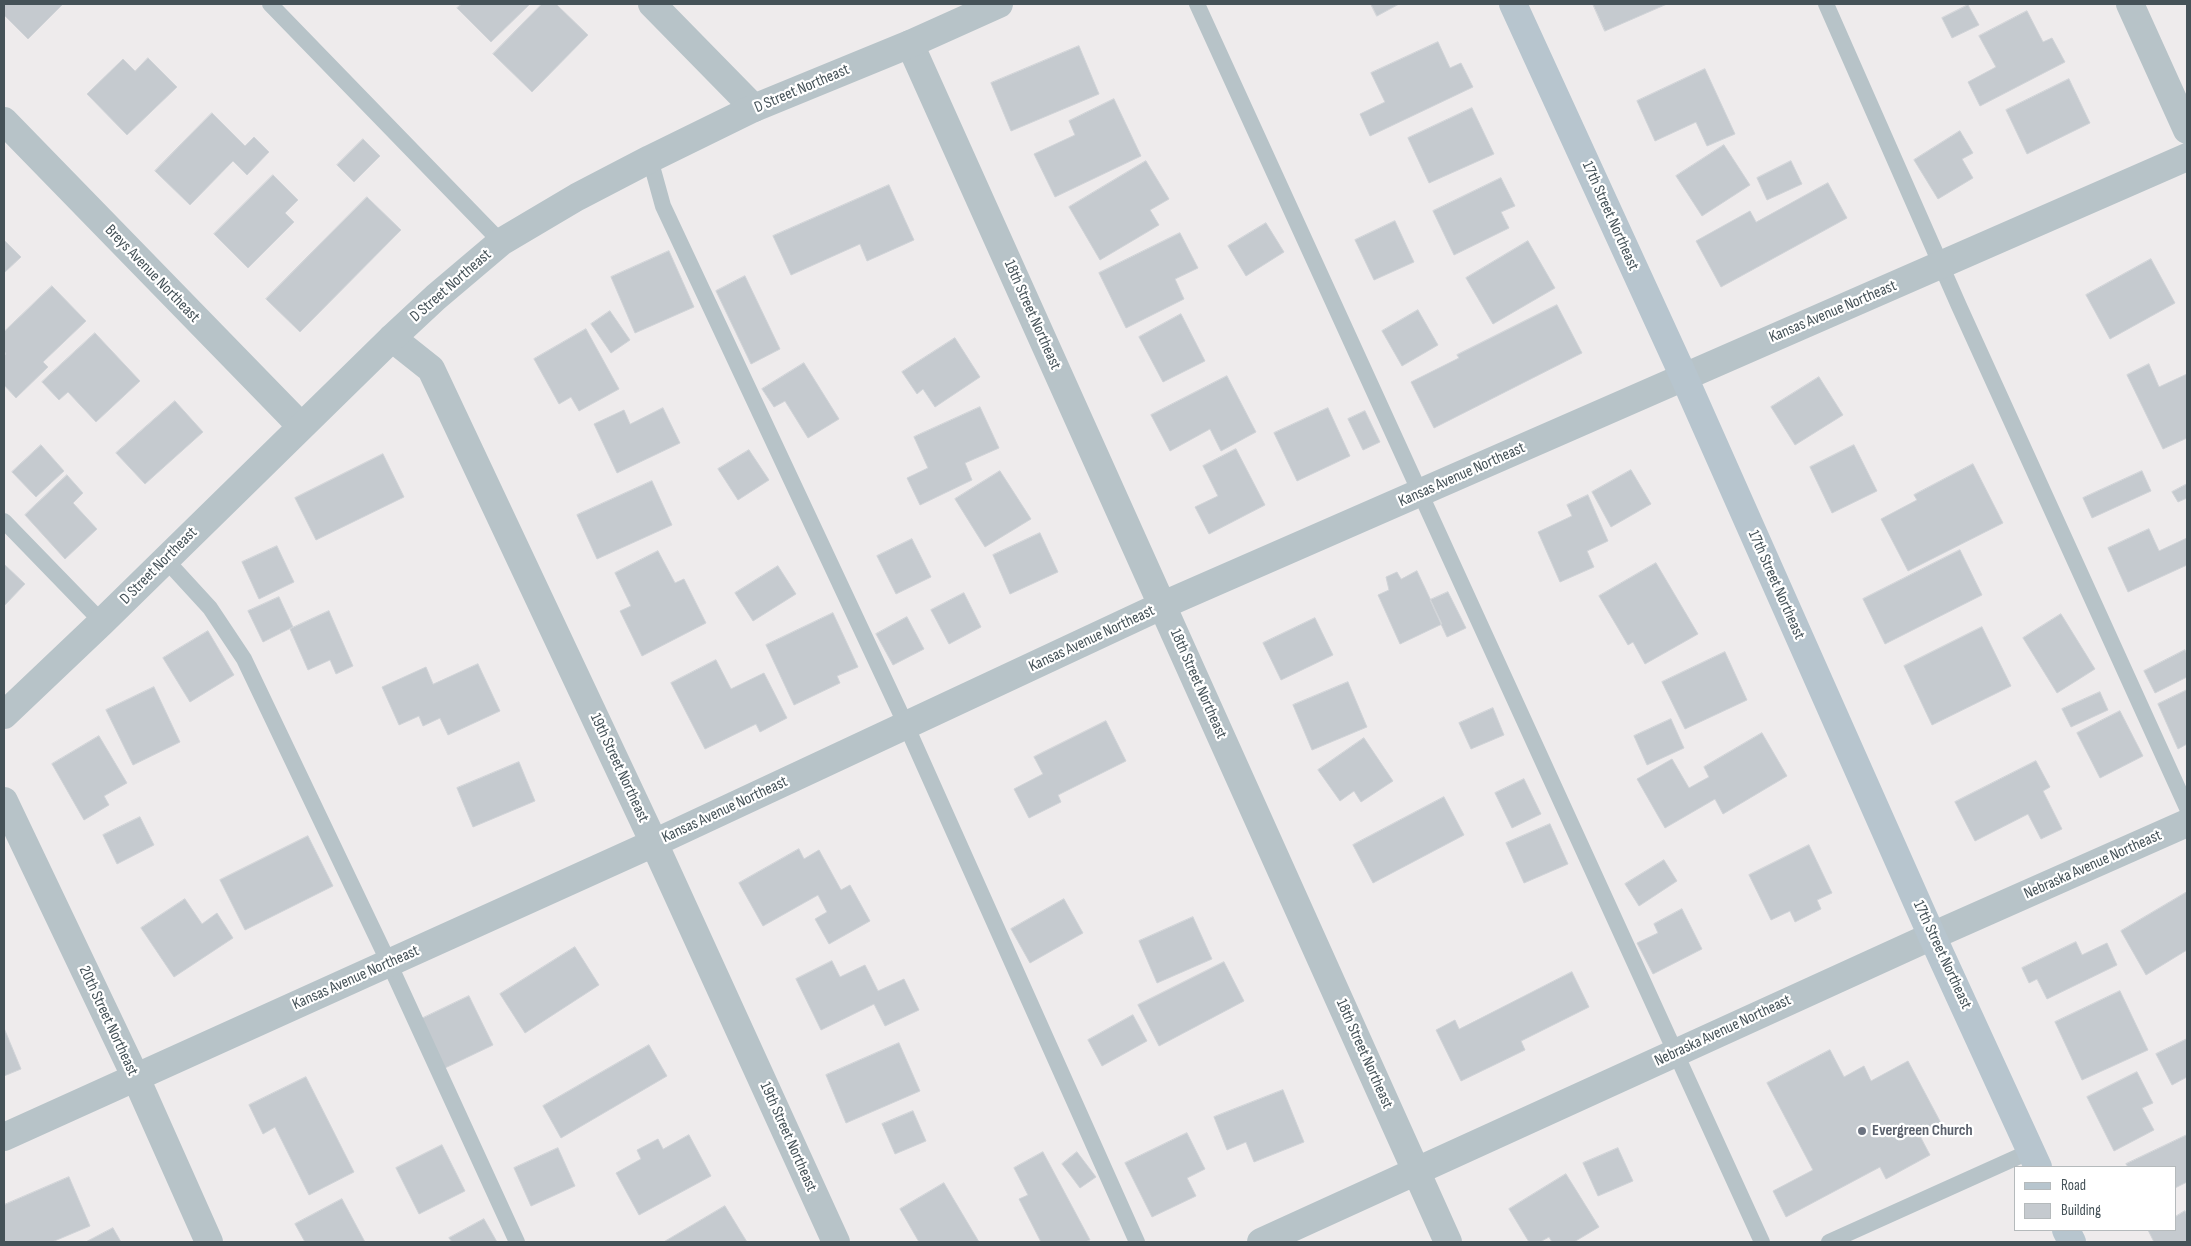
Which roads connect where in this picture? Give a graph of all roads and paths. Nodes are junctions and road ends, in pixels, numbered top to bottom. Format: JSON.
{"nodes":[{"id":1,"x":270,"y":4,"type":"edge"},
{"id":2,"x":652,"y":4,"type":"edge"},
{"id":3,"x":1000,"y":4,"type":"edge"},
{"id":4,"x":1197,"y":4,"type":"edge"},
{"id":5,"x":1513,"y":4,"type":"edge"},
{"id":6,"x":1826,"y":4,"type":"edge"},
{"id":7,"x":2130,"y":4,"type":"edge"},
{"id":8,"x":910,"y":44,"type":"junction"},
{"id":9,"x":754,"y":108,"type":"junction"},
{"id":10,"x":4,"y":121,"type":"edge"},
{"id":11,"x":2187,"y":130,"type":"edge"},
{"id":12,"x":2187,"y":157,"type":"edge"},
{"id":13,"x":650,"y":159,"type":"junction"},
{"id":14,"x":501,"y":242,"type":"junction"},
{"id":15,"x":1941,"y":266,"type":"junction"},
{"id":16,"x":392,"y":338,"type":"junction"},
{"id":17,"x":1684,"y":377,"type":"junction"},
{"id":18,"x":301,"y":426,"type":"junction"},
{"id":19,"x":1421,"y":493,"type":"junction"},
{"id":20,"x":4,"y":521,"type":"edge"},
{"id":21,"x":166,"y":559,"type":"junction"},
{"id":22,"x":1163,"y":605,"type":"junction"},
{"id":23,"x":102,"y":622,"type":"junction"},
{"id":24,"x":4,"y":715,"type":"edge"},
{"id":25,"x":906,"y":725,"type":"junction"},
{"id":26,"x":4,"y":801,"type":"edge"},
{"id":27,"x":2187,"y":808,"type":"edge"},
{"id":28,"x":2187,"y":823,"type":"edge"},
{"id":29,"x":654,"y":843,"type":"junction"},
{"id":30,"x":1932,"y":936,"type":"junction"},
{"id":31,"x":389,"y":963,"type":"junction"},
{"id":32,"x":1677,"y":1053,"type":"junction"},
{"id":33,"x":136,"y":1078,"type":"junction"},
{"id":34,"x":4,"y":1137,"type":"edge"},
{"id":35,"x":2034,"y":1159,"type":"edge"},
{"id":36,"x":2017,"y":1166,"type":"edge"},
{"id":37,"x":2014,"y":1167,"type":"edge"},
{"id":38,"x":1416,"y":1171,"type":"junction"},
{"id":39,"x":209,"y":1242,"type":"edge"},
{"id":40,"x":518,"y":1242,"type":"edge"},
{"id":41,"x":836,"y":1242,"type":"edge"},
{"id":42,"x":1137,"y":1242,"type":"edge"},
{"id":43,"x":1261,"y":1242,"type":"edge"},
{"id":44,"x":1448,"y":1242,"type":"edge"},
{"id":45,"x":1762,"y":1242,"type":"edge"},
{"id":46,"x":1829,"y":1242,"type":"edge"}],
"edges":[{"from":1,"to":14,"type":"lane"},
{"from":2,"to":9,"type":"street"},
{"from":3,"to":8,"type":"street","name":"D Street Northeast"},
{"from":4,"to":19,"type":"lane"},
{"from":5,"to":17,"type":"main road","name":"17th Street Northeast"},
{"from":6,"to":15,"type":"lane"},
{"from":7,"to":11,"type":"street"},
{"from":8,"to":9,"type":"street","name":"D Street Northeast"},
{"from":8,"to":22,"type":"street","name":"18th Street Northeast"},
{"from":9,"to":13,"type":"street","name":"D Street Northeast"},
{"from":10,"to":18,"type":"street","name":"Breys Avenue Northeast"},
{"from":12,"to":15,"type":"street","name":"Kansas Avenue Northeast"},
{"from":13,"to":14,"type":"street","name":"D Street Northeast"},
{"from":13,"to":25,"type":"lane"},
{"from":14,"to":16,"type":"street","name":"D Street Northeast"},
{"from":15,"to":17,"type":"street","name":"Kansas Avenue Northeast"},
{"from":15,"to":27,"type":"lane"},
{"from":16,"to":18,"type":"street","name":"D Street Northeast"},
{"from":16,"to":29,"type":"street","name":"19th Street Northeast"},
{"from":17,"to":19,"type":"street","name":"Kansas Avenue Northeast"},
{"from":17,"to":30,"type":"main road","name":"17th Street Northeast"},
{"from":18,"to":21,"type":"street","name":"D Street Northeast"},
{"from":19,"to":22,"type":"street","name":"Kansas Avenue Northeast"},
{"from":19,"to":32,"type":"lane"},
{"from":20,"to":23,"type":"lane"},
{"from":21,"to":23,"type":"street","name":"D Street Northeast"},
{"from":21,"to":31,"type":"lane"},
{"from":22,"to":25,"type":"street","name":"Kansas Avenue Northeast"},
{"from":22,"to":38,"type":"street","name":"18th Street Northeast"},
{"from":23,"to":24,"type":"street","name":"D Street Northeast"},
{"from":25,"to":29,"type":"street","name":"Kansas Avenue Northeast"},
{"from":25,"to":42,"type":"lane"},
{"from":26,"to":33,"type":"street","name":"20th Street Northeast"},
{"from":28,"to":30,"type":"street","name":"Nebraska Avenue Northeast"},
{"from":29,"to":31,"type":"street","name":"Kansas Avenue Northeast"},
{"from":29,"to":41,"type":"street","name":"19th Street Northeast"},
{"from":30,"to":32,"type":"street","name":"Nebraska Avenue Northeast"},
{"from":30,"to":35,"type":"main road","name":"17th Street Northeast"},
{"from":31,"to":33,"type":"street","name":"Kansas Avenue Northeast"},
{"from":31,"to":40,"type":"lane"},
{"from":32,"to":38,"type":"street","name":"Nebraska Avenue Northeast"},
{"from":32,"to":45,"type":"lane"},
{"from":33,"to":34,"type":"street","name":"Kansas Avenue Northeast"},
{"from":33,"to":39,"type":"street","name":"20th Street Northeast"},
{"from":35,"to":36,"type":"lane"},
{"from":37,"to":46,"type":"lane"},
{"from":38,"to":43,"type":"street","name":"Nebraska Avenue Northeast"},
{"from":38,"to":44,"type":"street","name":"18th Street Northeast"}]}
